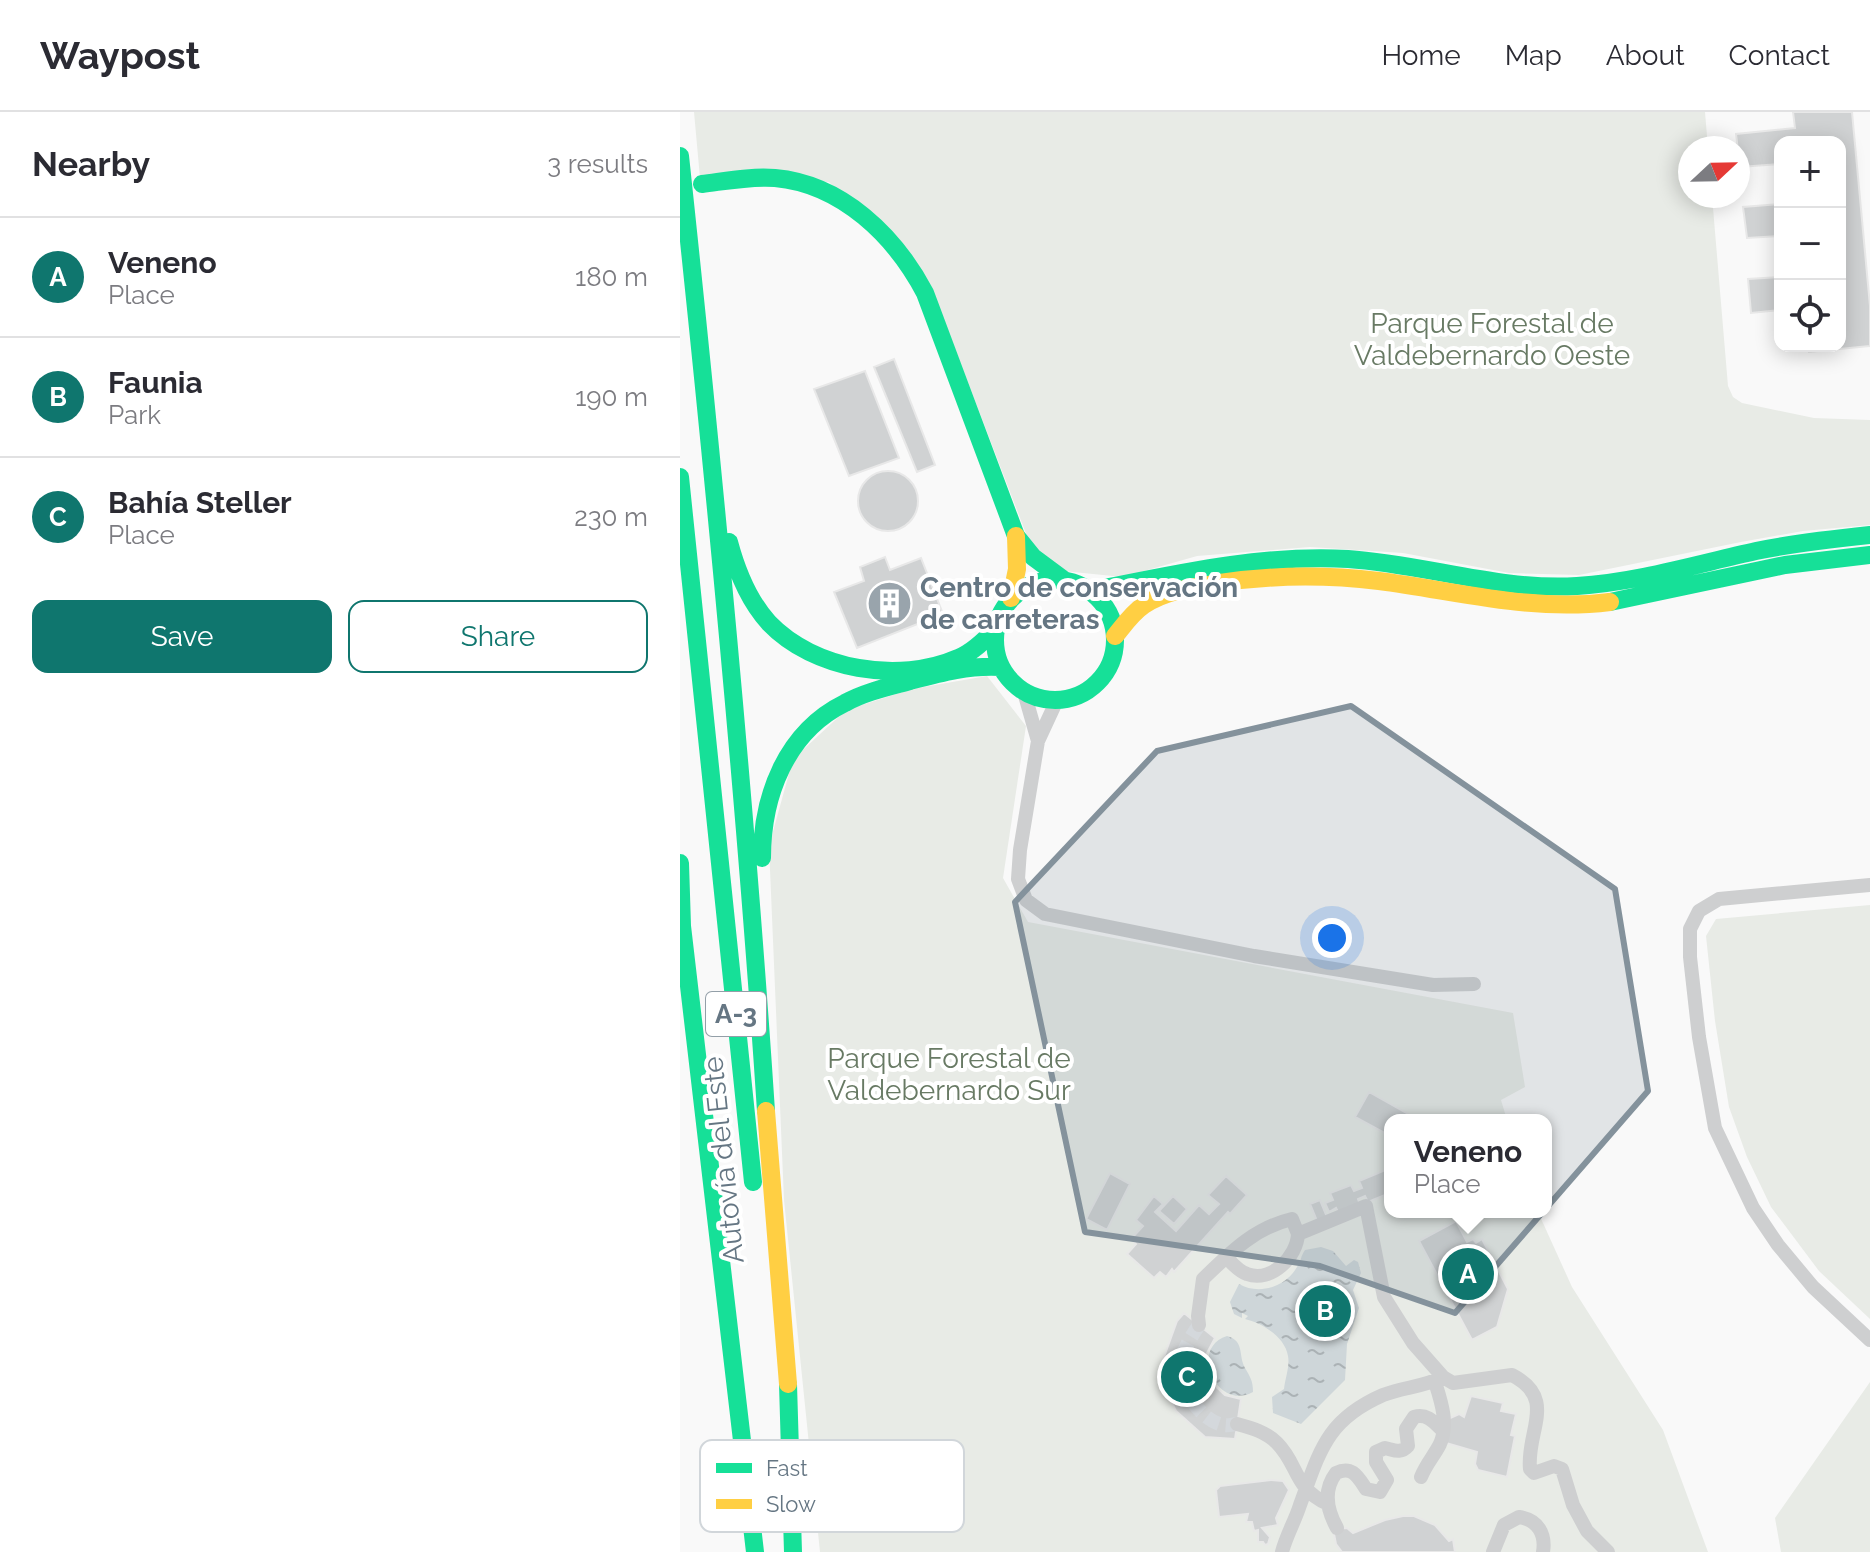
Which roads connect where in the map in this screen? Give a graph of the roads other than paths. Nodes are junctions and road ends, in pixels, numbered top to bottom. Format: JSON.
{"nodes":[{"id":1,"x":680,"y":156,"type":"edge"},
{"id":2,"x":702,"y":188,"type":"dead end"},
{"id":3,"x":680,"y":477,"type":"edge"},
{"id":4,"x":716,"y":495,"type":"junction"},
{"id":5,"x":1870,"y":535,"type":"edge"},
{"id":6,"x":1016,"y":536,"type":"junction"},
{"id":7,"x":1870,"y":555,"type":"edge"},
{"id":8,"x":1064,"y":580,"type":"junction"},
{"id":9,"x":1090,"y":591,"type":"junction"},
{"id":10,"x":1011,"y":598,"type":"junction"},
{"id":11,"x":996,"y":628,"type":"junction"},
{"id":12,"x":1115,"y":636,"type":"junction"},
{"id":13,"x":1001,"y":667,"type":"junction"},
{"id":14,"x":1024,"y":692,"type":"junction"},
{"id":15,"x":1057,"y":700,"type":"junction"},
{"id":16,"x":1038,"y":741,"type":"junction"},
{"id":17,"x":680,"y":863,"type":"edge"},
{"id":18,"x":1870,"y":885,"type":"edge"},
{"id":19,"x":681,"y":922,"type":"edge"},
{"id":20,"x":1474,"y":984,"type":"dead end"},
{"id":21,"x":765,"y":1075,"type":"junction"},
{"id":22,"x":1298,"y":1234,"type":"junction"},
{"id":23,"x":1226,"y":1257,"type":"junction"},
{"id":24,"x":1199,"y":1325,"type":"tunnel mouth"},
{"id":25,"x":1870,"y":1340,"type":"edge"},
{"id":26,"x":1439,"y":1380,"type":"junction"},
{"id":27,"x":1237,"y":1424,"type":"tunnel mouth"},
{"id":28,"x":1443,"y":1431,"type":"junction"},
{"id":29,"x":742,"y":1440,"type":"edge"},
{"id":30,"x":780,"y":1440,"type":"edge"},
{"id":31,"x":790,"y":1440,"type":"edge"},
{"id":32,"x":1421,"y":1477,"type":"dead end"},
{"id":33,"x":1305,"y":1488,"type":"junction"},
{"id":34,"x":1328,"y":1504,"type":"junction"},
{"id":35,"x":1337,"y":1528,"type":"dead end"},
{"id":36,"x":753,"y":1532,"type":"edge"},
{"id":37,"x":790,"y":1532,"type":"edge"},
{"id":38,"x":792,"y":1532,"type":"edge"},
{"id":39,"x":755,"y":1552,"type":"edge"},
{"id":40,"x":792,"y":1552,"type":"edge"},
{"id":41,"x":1282,"y":1552,"type":"edge"},
{"id":42,"x":1493,"y":1552,"type":"edge"},
{"id":43,"x":1543,"y":1552,"type":"edge"},
{"id":44,"x":1608,"y":1552,"type":"edge"}],
"edges":[{"from":1,"to":4,"type":"main road"},
{"from":2,"to":6,"type":"main road"},
{"from":3,"to":30,"type":"main road","name":"Autovía del Este","number":"A-3"},
{"from":4,"to":11,"type":"main road"},
{"from":4,"to":21,"type":"main road"},
{"from":5,"to":9,"type":"main road"},
{"from":6,"to":8,"type":"main road"},
{"from":6,"to":10,"type":"main road"},
{"from":7,"to":12,"type":"main road"},
{"from":8,"to":9,"type":"main road"},
{"from":8,"to":10,"type":"main road"},
{"from":9,"to":12,"type":"main road"},
{"from":10,"to":11,"type":"main road"},
{"from":11,"to":13,"type":"main road"},
{"from":12,"to":15,"type":"main road"},
{"from":13,"to":14,"type":"main road"},
{"from":13,"to":21,"type":"main road"},
{"from":14,"to":15,"type":"main road"},
{"from":14,"to":16,"type":"street"},
{"from":15,"to":16,"type":"street"},
{"from":16,"to":20,"type":"street"},
{"from":17,"to":19,"type":"main road","name":"Autovía del Este","number":"A-3"},
{"from":18,"to":25,"type":"street"},
{"from":19,"to":29,"type":"main road","name":"Autovía del Este","number":"A-3"},
{"from":21,"to":31,"type":"main road"},
{"from":22,"to":23,"type":"street"},
{"from":22,"to":23,"type":"street"},
{"from":22,"to":26,"type":"street"},
{"from":23,"to":24,"type":"street"},
{"from":26,"to":28,"type":"street"},
{"from":26,"to":33,"type":"street"},
{"from":26,"to":44,"type":"street"},
{"from":27,"to":33,"type":"street"},
{"from":28,"to":32,"type":"street"},
{"from":28,"to":34,"type":"street"},
{"from":33,"to":34,"type":"street"},
{"from":33,"to":41,"type":"street"},
{"from":34,"to":35,"type":"street"},
{"from":36,"to":39,"type":"main road","name":"Autovía del Este","number":"A-3"},
{"from":37,"to":40,"type":"main road","name":"Autovía del Este","number":"A-3"},
{"from":38,"to":40,"type":"main road"},
{"from":42,"to":43,"type":"street"}]}
